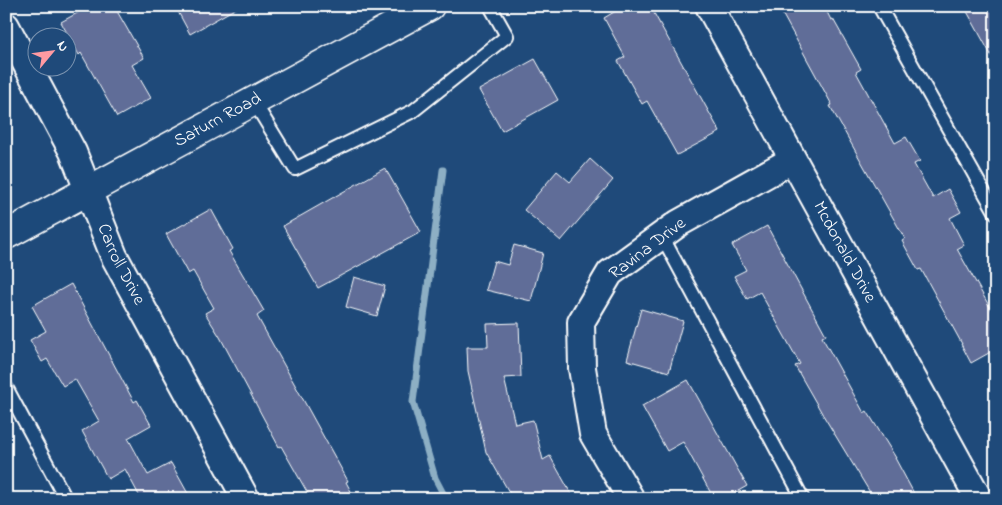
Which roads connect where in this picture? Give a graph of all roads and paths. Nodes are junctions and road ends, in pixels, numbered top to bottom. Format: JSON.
{"nodes":[{"id":1,"x":430,"y":6,"type":"edge"},
{"id":2,"x":490,"y":6,"type":"edge"},
{"id":3,"x":709,"y":6,"type":"edge"},
{"id":4,"x":879,"y":6,"type":"edge"},
{"id":5,"x":6,"y":26,"type":"edge"},
{"id":6,"x":254,"y":102,"type":"junction"},
{"id":7,"x":792,"y":160,"type":"junction"},
{"id":8,"x":90,"y":191,"type":"junction"},
{"id":9,"x":996,"y":213,"type":"edge"},
{"id":10,"x":6,"y":236,"type":"edge"},
{"id":11,"x":662,"y":236,"type":"junction"},
{"id":12,"x":6,"y":387,"type":"edge"},
{"id":13,"x":66,"y":499,"type":"edge"},
{"id":14,"x":246,"y":499,"type":"edge"},
{"id":15,"x":632,"y":499,"type":"edge"},
{"id":16,"x":803,"y":499,"type":"edge"},
{"id":17,"x":979,"y":499,"type":"edge"}],
"edges":[{"from":1,"to":6,"type":"street","name":"Saturn Road"},
{"from":2,"to":6,"type":"lane"},
{"from":3,"to":7,"type":"street","name":"Mcdonald Drive"},
{"from":4,"to":9,"type":"lane"},
{"from":5,"to":8,"type":"street","name":"Carroll Drive"},
{"from":6,"to":8,"type":"street","name":"Saturn Road"},
{"from":7,"to":11,"type":"street","name":"Ravina Drive"},
{"from":7,"to":17,"type":"street","name":"Mcdonald Drive"},
{"from":8,"to":10,"type":"street","name":"Saturn Road"},
{"from":8,"to":14,"type":"street","name":"Carroll Drive"},
{"from":11,"to":15,"type":"street","name":"Ravina Drive"},
{"from":11,"to":16,"type":"lane"},
{"from":12,"to":13,"type":"lane"}]}
